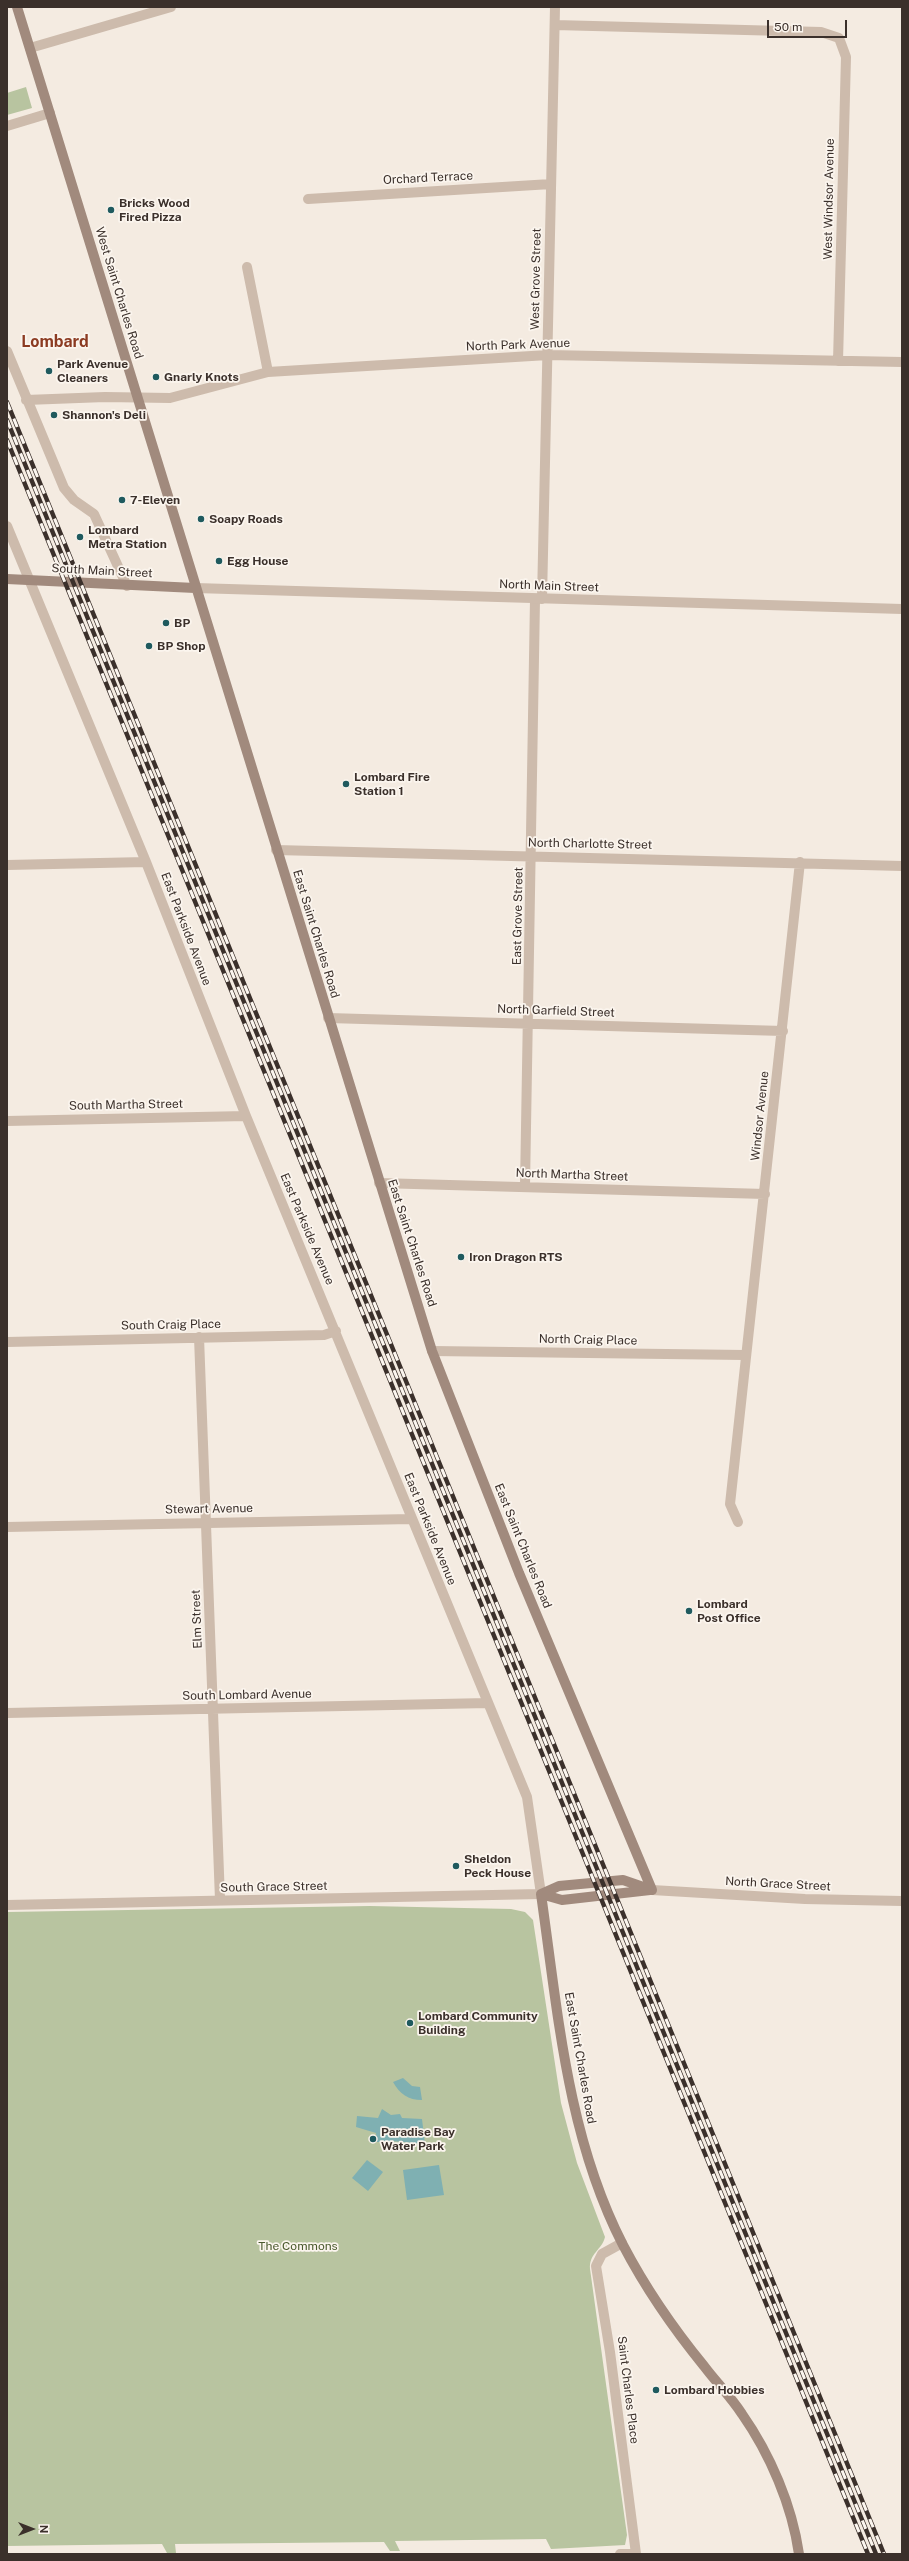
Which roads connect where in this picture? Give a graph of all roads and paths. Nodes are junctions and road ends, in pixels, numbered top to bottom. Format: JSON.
{"nodes":[{"id":1,"x":17,"y":7,"type":"edge"},
{"id":2,"x":171,"y":7,"type":"edge"},
{"id":3,"x":555,"y":7,"type":"edge"},
{"id":4,"x":555,"y":25,"type":"junction"},
{"id":5,"x":30,"y":48,"type":"junction"},
{"id":6,"x":50,"y":113,"type":"junction"},
{"id":7,"x":7,"y":126,"type":"edge"},
{"id":8,"x":551,"y":184,"type":"junction"},
{"id":9,"x":308,"y":198,"type":"dead end"},
{"id":10,"x":246,"y":267,"type":"dead end"},
{"id":11,"x":7,"y":351,"type":"edge"},
{"id":12,"x":548,"y":356,"type":"junction"},
{"id":13,"x":838,"y":361,"type":"junction"},
{"id":14,"x":902,"y":362,"type":"edge"},
{"id":15,"x":268,"y":372,"type":"junction"},
{"id":16,"x":138,"y":397,"type":"junction"},
{"id":17,"x":26,"y":400,"type":"junction"},
{"id":18,"x":7,"y":526,"type":"edge"},
{"id":19,"x":7,"y":580,"type":"edge"},
{"id":20,"x":29,"y":580,"type":"junction"},
{"id":21,"x":127,"y":586,"type":"junction"},
{"id":22,"x":195,"y":588,"type":"junction"},
{"id":23,"x":538,"y":599,"type":"junction"},
{"id":24,"x":902,"y":609,"type":"edge"},
{"id":25,"x":276,"y":850,"type":"junction"},
{"id":26,"x":532,"y":855,"type":"junction"},
{"id":27,"x":146,"y":862,"type":"junction"},
{"id":28,"x":800,"y":862,"type":"junction"},
{"id":29,"x":7,"y":866,"type":"edge"},
{"id":30,"x":902,"y":866,"type":"edge"},
{"id":31,"x":328,"y":1018,"type":"junction"},
{"id":32,"x":529,"y":1023,"type":"junction"},
{"id":33,"x":783,"y":1030,"type":"junction"},
{"id":34,"x":246,"y":1116,"type":"junction"},
{"id":35,"x":7,"y":1121,"type":"edge"},
{"id":36,"x":379,"y":1183,"type":"junction"},
{"id":37,"x":525,"y":1186,"type":"junction"},
{"id":38,"x":765,"y":1194,"type":"junction"},
{"id":39,"x":336,"y":1331,"type":"junction"},
{"id":40,"x":199,"y":1337,"type":"junction"},
{"id":41,"x":7,"y":1342,"type":"edge"},
{"id":42,"x":432,"y":1351,"type":"junction"},
{"id":43,"x":744,"y":1356,"type":"junction"},
{"id":44,"x":411,"y":1519,"type":"junction"},
{"id":45,"x":206,"y":1522,"type":"junction"},
{"id":46,"x":738,"y":1522,"type":"dead end"},
{"id":47,"x":7,"y":1527,"type":"edge"},
{"id":48,"x":488,"y":1703,"type":"junction"},
{"id":49,"x":213,"y":1709,"type":"junction"},
{"id":50,"x":7,"y":1713,"type":"edge"},
{"id":51,"x":652,"y":1890,"type":"junction"},
{"id":52,"x":541,"y":1894,"type":"junction"},
{"id":53,"x":220,"y":1900,"type":"junction"},
{"id":54,"x":902,"y":1902,"type":"edge"},
{"id":55,"x":7,"y":1905,"type":"edge"},
{"id":56,"x":622,"y":2243,"type":"junction"},
{"id":57,"x":620,"y":2554,"type":"edge"},
{"id":58,"x":636,"y":2554,"type":"edge"},
{"id":59,"x":800,"y":2554,"type":"edge"}],
"edges":[{"from":1,"to":5,"type":"main road","name":"West Saint Charles Road"},
{"from":2,"to":5,"type":"street"},
{"from":3,"to":4,"type":"street","name":"West Grove Street"},
{"from":4,"to":8,"type":"street","name":"West Grove Street"},
{"from":4,"to":13,"type":"street","name":"West Windsor Avenue"},
{"from":5,"to":6,"type":"main road","name":"West Saint Charles Road"},
{"from":6,"to":7,"type":"street"},
{"from":6,"to":16,"type":"main road","name":"West Saint Charles Road"},
{"from":8,"to":9,"type":"street","name":"Orchard Terrace"},
{"from":8,"to":12,"type":"street","name":"West Grove Street"},
{"from":10,"to":15,"type":"street"},
{"from":11,"to":17,"type":"street"},
{"from":12,"to":13,"type":"street","name":"North Park Avenue"},
{"from":12,"to":15,"type":"street","name":"North Park Avenue"},
{"from":12,"to":23,"type":"street","name":"West Grove Street"},
{"from":13,"to":14,"type":"street","name":"North Park Avenue"},
{"from":15,"to":16,"type":"street","name":"North Park Avenue"},
{"from":16,"to":17,"type":"street","name":"North Park Avenue"},
{"from":16,"to":22,"type":"main road","name":"West Saint Charles Road"},
{"from":17,"to":21,"type":"street"},
{"from":18,"to":20,"type":"street","name":"East Parkside Avenue"},
{"from":19,"to":20,"type":"main road","name":"South Main Street"},
{"from":20,"to":21,"type":"main road","name":"South Main Street"},
{"from":20,"to":27,"type":"street","name":"East Parkside Avenue"},
{"from":21,"to":22,"type":"main road","name":"South Main Street"},
{"from":22,"to":23,"type":"street","name":"North Main Street"},
{"from":22,"to":25,"type":"main road","name":"East Saint Charles Road"},
{"from":23,"to":24,"type":"street","name":"North Main Street"},
{"from":23,"to":26,"type":"street","name":"East Grove Street"},
{"from":25,"to":26,"type":"street","name":"North Charlotte Street"},
{"from":25,"to":31,"type":"main road","name":"East Saint Charles Road"},
{"from":26,"to":28,"type":"street","name":"North Charlotte Street"},
{"from":26,"to":32,"type":"street","name":"East Grove Street"},
{"from":27,"to":29,"type":"street"},
{"from":27,"to":34,"type":"street","name":"East Parkside Avenue"},
{"from":28,"to":30,"type":"street","name":"North Charlotte Street"},
{"from":28,"to":33,"type":"street","name":"Windsor Avenue"},
{"from":31,"to":32,"type":"street","name":"North Garfield Street"},
{"from":31,"to":36,"type":"main road","name":"East Saint Charles Road"},
{"from":32,"to":33,"type":"street","name":"North Garfield Street"},
{"from":32,"to":37,"type":"street","name":"East Grove Street"},
{"from":33,"to":38,"type":"street","name":"Windsor Avenue"},
{"from":34,"to":35,"type":"street","name":"South Martha Street"},
{"from":34,"to":39,"type":"street","name":"East Parkside Avenue"},
{"from":36,"to":37,"type":"street","name":"North Martha Street"},
{"from":36,"to":42,"type":"main road","name":"East Saint Charles Road"},
{"from":37,"to":38,"type":"street","name":"North Martha Street"},
{"from":38,"to":43,"type":"street","name":"Windsor Avenue"},
{"from":39,"to":40,"type":"street","name":"South Craig Place"},
{"from":39,"to":44,"type":"street","name":"East Parkside Avenue"},
{"from":40,"to":41,"type":"street","name":"South Craig Place"},
{"from":40,"to":45,"type":"street","name":"Elm Street"},
{"from":42,"to":43,"type":"street","name":"North Craig Place"},
{"from":42,"to":51,"type":"main road","name":"East Saint Charles Road"},
{"from":43,"to":46,"type":"street","name":"Windsor Avenue"},
{"from":44,"to":45,"type":"street","name":"Stewart Avenue"},
{"from":44,"to":48,"type":"street","name":"East Parkside Avenue"},
{"from":45,"to":47,"type":"street","name":"Stewart Avenue"},
{"from":45,"to":49,"type":"street","name":"Elm Street"},
{"from":48,"to":49,"type":"street","name":"South Lombard Avenue"},
{"from":48,"to":52,"type":"street","name":"East Parkside Avenue"},
{"from":49,"to":50,"type":"street","name":"South Lombard Avenue"},
{"from":49,"to":53,"type":"street","name":"Elm Street"},
{"from":51,"to":52,"type":"main road","name":"North Grace Street"},
{"from":51,"to":52,"type":"main road","name":"North Grace Street"},
{"from":51,"to":54,"type":"street","name":"North Grace Street"},
{"from":52,"to":53,"type":"street","name":"South Grace Street"},
{"from":52,"to":56,"type":"main road","name":"East Saint Charles Road"},
{"from":53,"to":55,"type":"street","name":"South Grace Street"},
{"from":56,"to":58,"type":"street","name":"Saint Charles Place"},
{"from":56,"to":59,"type":"main road","name":"East Saint Charles Road"},
{"from":57,"to":58,"type":"street"}]}
